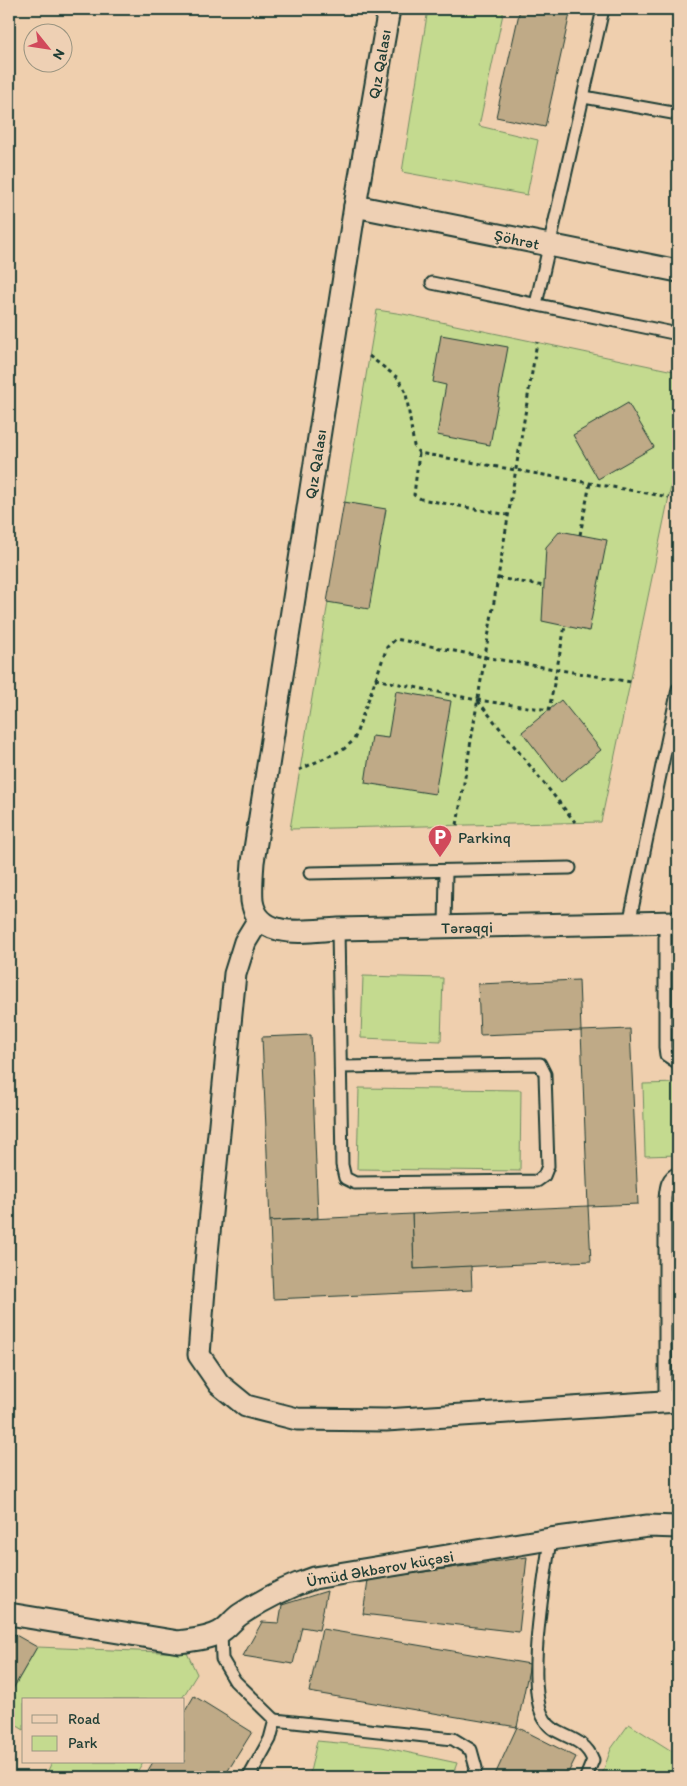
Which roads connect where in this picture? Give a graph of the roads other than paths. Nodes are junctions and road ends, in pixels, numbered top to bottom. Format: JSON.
{"nodes":[{"id":1,"x":389,"y":9,"type":"edge"},
{"id":2,"x":604,"y":9,"type":"edge"},
{"id":3,"x":584,"y":97,"type":"junction"},
{"id":4,"x":678,"y":114,"type":"edge"},
{"id":5,"x":355,"y":206,"type":"junction"},
{"id":6,"x":550,"y":246,"type":"junction"},
{"id":7,"x":678,"y":271,"type":"edge"},
{"id":8,"x":432,"y":283,"type":"dead end"},
{"id":9,"x":536,"y":304,"type":"junction"},
{"id":10,"x":678,"y":334,"type":"edge"},
{"id":11,"x":678,"y":689,"type":"edge"},
{"id":12,"x":570,"y":868,"type":"dead end"},
{"id":13,"x":446,"y":871,"type":"junction"},
{"id":14,"x":310,"y":873,"type":"dead end"},
{"id":15,"x":259,"y":918,"type":"junction"},
{"id":16,"x":672,"y":922,"type":"edge"},
{"id":17,"x":628,"y":924,"type":"junction"},
{"id":18,"x":444,"y":928,"type":"junction"},
{"id":19,"x":338,"y":929,"type":"junction"},
{"id":20,"x":678,"y":1063,"type":"edge"},
{"id":21,"x":341,"y":1068,"type":"junction"},
{"id":22,"x":678,"y":1173,"type":"edge"},
{"id":23,"x":672,"y":1310,"type":"edge"},
{"id":24,"x":672,"y":1401,"type":"edge"},
{"id":25,"x":678,"y":1526,"type":"edge"},
{"id":26,"x":550,"y":1539,"type":"junction"},
{"id":27,"x":9,"y":1614,"type":"edge"},
{"id":28,"x":221,"y":1632,"type":"junction"},
{"id":29,"x":275,"y":1720,"type":"junction"},
{"id":30,"x":249,"y":1777,"type":"edge"},
{"id":31,"x":472,"y":1777,"type":"edge"},
{"id":32,"x":586,"y":1777,"type":"edge"}],
"edges":[{"from":1,"to":5,"type":"street","name":"Qız Qalası"},
{"from":2,"to":3,"type":"lane"},
{"from":3,"to":4,"type":"lane"},
{"from":3,"to":6,"type":"lane"},
{"from":5,"to":6,"type":"street","name":"Şöhrət"},
{"from":5,"to":15,"type":"street","name":"Qız Qalası"},
{"from":6,"to":7,"type":"street","name":"Şöhrət"},
{"from":6,"to":9,"type":"lane"},
{"from":8,"to":9,"type":"lane"},
{"from":9,"to":10,"type":"lane"},
{"from":11,"to":17,"type":"lane"},
{"from":12,"to":13,"type":"lane"},
{"from":13,"to":14,"type":"lane"},
{"from":13,"to":18,"type":"lane"},
{"from":15,"to":19,"type":"street","name":"Tərəqqi"},
{"from":15,"to":24,"type":"street"},
{"from":16,"to":17,"type":"street","name":"Tərəqqi"},
{"from":16,"to":20,"type":"lane"},
{"from":17,"to":18,"type":"street","name":"Tərəqqi"},
{"from":18,"to":19,"type":"street","name":"Tərəqqi"},
{"from":19,"to":21,"type":"lane"},
{"from":21,"to":21,"type":"lane"},
{"from":22,"to":23,"type":"lane"},
{"from":23,"to":24,"type":"lane"},
{"from":25,"to":26,"type":"street","name":"Ümüd Əkbərov küçəsi"},
{"from":26,"to":28,"type":"street","name":"Ümüd Əkbərov küçəsi"},
{"from":26,"to":32,"type":"lane"},
{"from":27,"to":28,"type":"street","name":"Ümüd Əkbərov küçəsi"},
{"from":28,"to":29,"type":"lane"},
{"from":29,"to":30,"type":"lane"},
{"from":29,"to":31,"type":"lane"}]}
